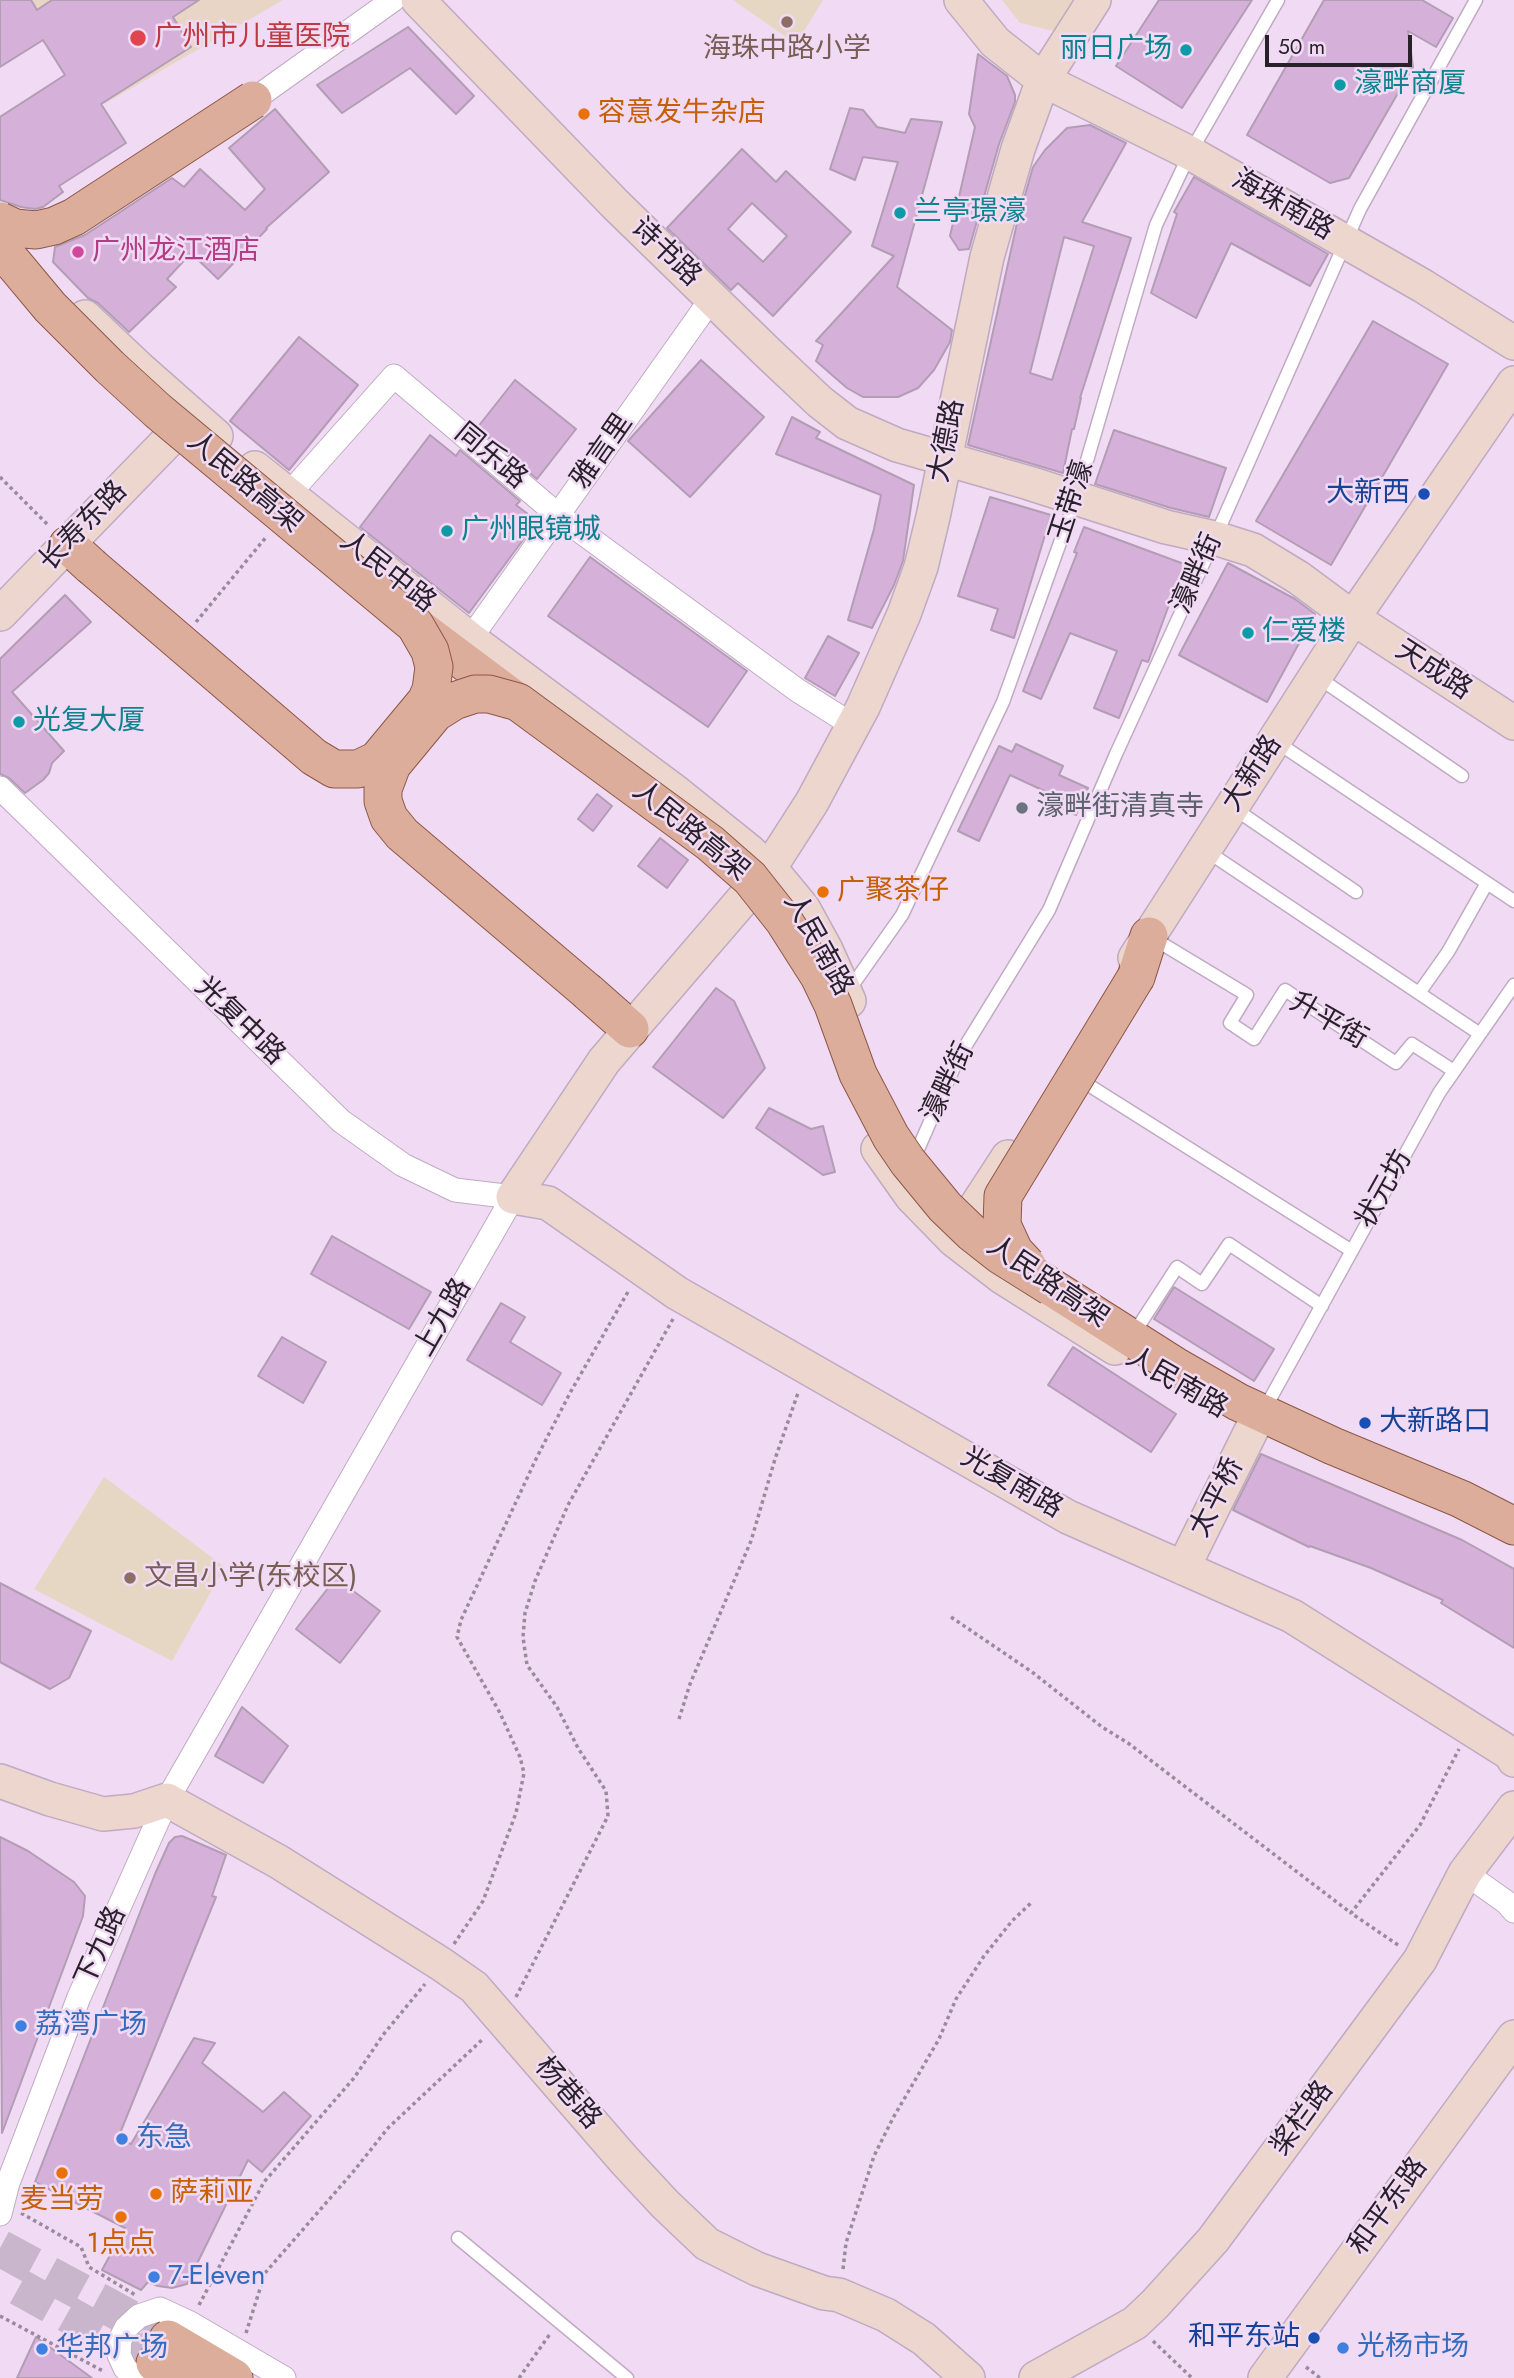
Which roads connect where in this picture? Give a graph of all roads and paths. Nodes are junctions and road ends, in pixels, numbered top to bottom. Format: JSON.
{"nodes":[{"id":1,"x":393,"y":0,"type":"edge"},
{"id":2,"x":418,"y":0,"type":"edge"},
{"id":3,"x":961,"y":0,"type":"edge"},
{"id":4,"x":1094,"y":0,"type":"edge"},
{"id":5,"x":1278,"y":0,"type":"edge"},
{"id":6,"x":1476,"y":0,"type":"edge"},
{"id":7,"x":1043,"y":80,"type":"junction"},
{"id":8,"x":253,"y":100,"type":"joint"},
{"id":9,"x":1190,"y":153,"type":"junction"},
{"id":10,"x":0,"y":220,"type":"edge"},
{"id":11,"x":1345,"y":242,"type":"junction"},
{"id":12,"x":0,"y":247,"type":"edge"},
{"id":13,"x":0,"y":275,"type":"edge"},
{"id":14,"x":712,"y":298,"type":"junction"},
{"id":15,"x":1514,"y":343,"type":"edge"},
{"id":16,"x":1514,"y":383,"type":"edge"},
{"id":17,"x":191,"y":416,"type":"junction"},
{"id":18,"x":167,"y":441,"type":"junction"},
{"id":19,"x":944,"y":457,"type":"junction"},
{"id":20,"x":0,"y":477,"type":"edge"},
{"id":21,"x":288,"y":495,"type":"junction"},
{"id":22,"x":1076,"y":498,"type":"junction"},
{"id":23,"x":558,"y":515,"type":"junction"},
{"id":24,"x":273,"y":529,"type":"junction"},
{"id":25,"x":1215,"y":538,"type":"junction"},
{"id":26,"x":79,"y":555,"type":"junction"},
{"id":27,"x":0,"y":614,"type":"edge"},
{"id":28,"x":1353,"y":618,"type":"junction"},
{"id":29,"x":415,"y":625,"type":"junction"},
{"id":30,"x":188,"y":632,"type":"dead end"},
{"id":31,"x":470,"y":639,"type":"junction"},
{"id":32,"x":1316,"y":676,"type":"junction"},
{"id":33,"x":519,"y":702,"type":"junction"},
{"id":34,"x":1514,"y":723,"type":"edge"},
{"id":35,"x":854,"y":726,"type":"junction"},
{"id":36,"x":1274,"y":741,"type":"junction"},
{"id":37,"x":1462,"y":776,"type":"dead end"},
{"id":38,"x":0,"y":788,"type":"edge"},
{"id":39,"x":1232,"y":807,"type":"junction"},
{"id":40,"x":1205,"y":849,"type":"junction"},
{"id":41,"x":769,"y":869,"type":"junction"},
{"id":42,"x":1487,"y":883,"type":"junction"},
{"id":43,"x":1356,"y":892,"type":"dead end"},
{"id":44,"x":745,"y":898,"type":"junction"},
{"id":45,"x":1514,"y":901,"type":"edge"},
{"id":46,"x":1149,"y":936,"type":"junction"},
{"id":47,"x":1514,"y":985,"type":"edge"},
{"id":48,"x":1419,"y":993,"type":"junction"},
{"id":49,"x":846,"y":994,"type":"junction"},
{"id":50,"x":630,"y":1029,"type":"junction"},
{"id":51,"x":1480,"y":1034,"type":"junction"},
{"id":52,"x":1064,"y":1069,"type":"junction"},
{"id":53,"x":1454,"y":1071,"type":"junction"},
{"id":54,"x":919,"y":1147,"type":"junction"},
{"id":55,"x":513,"y":1197,"type":"junction"},
{"id":56,"x":974,"y":1212,"type":"junction"},
{"id":57,"x":954,"y":1240,"type":"junction"},
{"id":58,"x":1352,"y":1251,"type":"junction"},
{"id":59,"x":641,"y":1268,"type":"junction"},
{"id":60,"x":1051,"y":1287,"type":"junction"},
{"id":61,"x":687,"y":1298,"type":"junction"},
{"id":62,"x":1322,"y":1306,"type":"junction"},
{"id":63,"x":1140,"y":1324,"type":"junction"},
{"id":64,"x":807,"y":1367,"type":"junction"},
{"id":65,"x":1261,"y":1414,"type":"junction"},
{"id":66,"x":1514,"y":1510,"type":"edge"},
{"id":67,"x":1514,"y":1526,"type":"edge"},
{"id":68,"x":1514,"y":1545,"type":"edge"},
{"id":69,"x":1183,"y":1568,"type":"junction"},
{"id":70,"x":951,"y":1618,"type":"dead end"},
{"id":71,"x":679,"y":1719,"type":"dead end"},
{"id":72,"x":1469,"y":1728,"type":"junction"},
{"id":73,"x":1514,"y":1760,"type":"edge"},
{"id":74,"x":0,"y":1780,"type":"edge"},
{"id":75,"x":167,"y":1800,"type":"junction"},
{"id":76,"x":1514,"y":1808,"type":"edge"},
{"id":77,"x":1465,"y":1874,"type":"junction"},
{"id":78,"x":1033,"y":1901,"type":"dead end"},
{"id":79,"x":1514,"y":1911,"type":"edge"},
{"id":80,"x":1351,"y":1913,"type":"junction"},
{"id":81,"x":1420,"y":1960,"type":"junction"},
{"id":82,"x":441,"y":1964,"type":"junction"},
{"id":83,"x":504,"y":2020,"type":"junction"},
{"id":84,"x":1514,"y":2036,"type":"edge"},
{"id":85,"x":1,"y":2208,"type":"edge"},
{"id":86,"x":458,"y":2238,"type":"dead end"},
{"id":87,"x":839,"y":2295,"type":"junction"},
{"id":88,"x":0,"y":2316,"type":"edge"},
{"id":89,"x":558,"y":2321,"type":"junction"},
{"id":90,"x":1135,"y":2323,"type":"junction"},
{"id":91,"x":165,"y":2348,"type":"edge"},
{"id":92,"x":238,"y":2365,"type":"edge"},
{"id":93,"x":106,"y":2372,"type":"dead end"},
{"id":94,"x":284,"y":2378,"type":"edge"},
{"id":95,"x":519,"y":2378,"type":"edge"},
{"id":96,"x":627,"y":2378,"type":"edge"},
{"id":97,"x":968,"y":2378,"type":"edge"},
{"id":98,"x":1036,"y":2378,"type":"edge"},
{"id":99,"x":1192,"y":2378,"type":"edge"},
{"id":100,"x":1265,"y":2378,"type":"edge"}],
"edges":[{"from":1,"to":8,"type":"street"},
{"from":2,"to":14,"type":"street","name":"诗书路"},
{"from":3,"to":7,"type":"street","name":"海珠南路"},
{"from":4,"to":7,"type":"street","name":"大德路"},
{"from":5,"to":9,"type":"lane","name":"玉带濠"},
{"from":6,"to":11,"type":"lane","name":"濠畔街"},
{"from":7,"to":9,"type":"street","name":"海珠南路"},
{"from":7,"to":19,"type":"street","name":"大德路"},
{"from":8,"to":10,"type":"main road","bridge":true},
{"from":9,"to":11,"type":"street","name":"海珠南路"},
{"from":9,"to":22,"type":"lane","name":"玉带濠"},
{"from":10,"to":17,"type":"street","name":"人民中路"},
{"from":11,"to":15,"type":"street","name":"海珠南路"},
{"from":11,"to":25,"type":"lane","name":"濠畔街"},
{"from":12,"to":29,"type":"main road","name":"人民路高架","bridge":true},
{"from":13,"to":18,"type":"street","name":"人民中路"},
{"from":14,"to":19,"type":"street","name":"诗书路"},
{"from":14,"to":23,"type":"street","name":"雅言里"},
{"from":16,"to":28,"type":"street","name":"大新路"},
{"from":17,"to":18,"type":"street","name":"长寿东路"},
{"from":17,"to":21,"type":"street","name":"人民中路"},
{"from":18,"to":24,"type":"street","name":"人民中路"},
{"from":18,"to":26,"type":"street","name":"长寿东路"},
{"from":19,"to":22,"type":"street","name":"诗书路"},
{"from":19,"to":35,"type":"street","name":"大德路"},
{"from":20,"to":26,"type":"path"},
{"from":21,"to":23,"type":"street","name":"同乐路"},
{"from":21,"to":31,"type":"street","name":"人民中路"},
{"from":22,"to":25,"type":"street","name":"诗书路"},
{"from":22,"to":49,"type":"lane","name":"玉带濠"},
{"from":23,"to":31,"type":"street","name":"雅言里"},
{"from":23,"to":35,"type":"street","name":"同乐路"},
{"from":24,"to":30,"type":"path"},
{"from":24,"to":44,"type":"street","name":"人民中路"},
{"from":25,"to":28,"type":"street","name":"天成路"},
{"from":25,"to":54,"type":"lane","name":"濠畔街"},
{"from":26,"to":27,"type":"street","name":"长寿东路"},
{"from":26,"to":29,"type":"main road","bridge":true},
{"from":28,"to":32,"type":"street","name":"大新路"},
{"from":28,"to":34,"type":"street","name":"天成路"},
{"from":29,"to":33,"type":"main road","name":"人民路高架","bridge":true},
{"from":31,"to":41,"type":"street","name":"人民中路"},
{"from":32,"to":36,"type":"street","name":"大新路"},
{"from":32,"to":37,"type":"lane"},
{"from":33,"to":50,"type":"main road","bridge":true},
{"from":33,"to":60,"type":"main road","name":"人民路高架","bridge":true},
{"from":35,"to":41,"type":"street","name":"大德路"},
{"from":36,"to":39,"type":"street","name":"大新路"},
{"from":36,"to":42,"type":"lane"},
{"from":38,"to":55,"type":"street","name":"光复中路"},
{"from":39,"to":40,"type":"street","name":"大新路"},
{"from":39,"to":43,"type":"lane"},
{"from":40,"to":46,"type":"street","name":"大新路"},
{"from":40,"to":48,"type":"lane"},
{"from":41,"to":44,"type":"street","name":"上九路"},
{"from":41,"to":49,"type":"street","name":"人民南路"},
{"from":42,"to":45,"type":"lane"},
{"from":42,"to":48,"type":"lane"},
{"from":44,"to":50,"type":"street","name":"上九路"},
{"from":44,"to":57,"type":"street","name":"人民南路"},
{"from":46,"to":52,"type":"street","name":"大新路"},
{"from":46,"to":53,"type":"lane","name":"升平街"},
{"from":46,"to":60,"type":"main road","bridge":true},
{"from":47,"to":51,"type":"lane","name":"状元坊"},
{"from":48,"to":51,"type":"lane"},
{"from":49,"to":54,"type":"street","name":"人民南路"},
{"from":50,"to":55,"type":"street","name":"上九路"},
{"from":51,"to":53,"type":"lane","name":"状元坊"},
{"from":52,"to":56,"type":"street","name":"大新路"},
{"from":52,"to":58,"type":"lane"},
{"from":53,"to":58,"type":"lane","name":"状元坊"},
{"from":54,"to":56,"type":"street","name":"人民南路"},
{"from":55,"to":59,"type":"street","name":"光复南路"},
{"from":55,"to":75,"type":"street","name":"上九路"},
{"from":56,"to":57,"type":"street","name":"大新路"},
{"from":56,"to":63,"type":"street","name":"人民南路"},
{"from":57,"to":65,"type":"street","name":"人民南路"},
{"from":58,"to":62,"type":"lane","name":"状元坊"},
{"from":59,"to":61,"type":"street","name":"光复南路"},
{"from":59,"to":82,"type":"path"},
{"from":60,"to":67,"type":"main road","name":"人民路高架"},
{"from":61,"to":64,"type":"street","name":"光复南路"},
{"from":61,"to":83,"type":"path"},
{"from":62,"to":63,"type":"lane"},
{"from":62,"to":65,"type":"lane","name":"状元坊"},
{"from":63,"to":65,"type":"street","name":"人民南路"},
{"from":64,"to":69,"type":"street","name":"光复南路"},
{"from":64,"to":71,"type":"path"},
{"from":65,"to":66,"type":"street","name":"人民南路"},
{"from":65,"to":68,"type":"street","name":"人民南路"},
{"from":65,"to":69,"type":"street","name":"太平桥"},
{"from":69,"to":72,"type":"street","name":"光复南路"},
{"from":70,"to":80,"type":"path"},
{"from":72,"to":73,"type":"street","name":"光复南路"},
{"from":72,"to":80,"type":"path"},
{"from":74,"to":75,"type":"street"},
{"from":75,"to":82,"type":"street","name":"杨巷路"},
{"from":75,"to":85,"type":"street","name":"下九路"},
{"from":76,"to":77,"type":"street","name":"桨栏路"},
{"from":77,"to":79,"type":"street"},
{"from":77,"to":81,"type":"street","name":"桨栏路"},
{"from":78,"to":87,"type":"path"},
{"from":80,"to":81,"type":"path"},
{"from":81,"to":90,"type":"street","name":"桨栏路"},
{"from":82,"to":83,"type":"street","name":"杨巷路"},
{"from":82,"to":91,"type":"path"},
{"from":83,"to":87,"type":"street","name":"杨巷路"},
{"from":83,"to":92,"type":"path"},
{"from":84,"to":100,"type":"street","name":"和平东路"},
{"from":85,"to":91,"type":"path"},
{"from":86,"to":89,"type":"lane"},
{"from":87,"to":97,"type":"street","name":"杨巷路"},
{"from":88,"to":93,"type":"path"},
{"from":89,"to":95,"type":"path"},
{"from":89,"to":96,"type":"lane"},
{"from":90,"to":98,"type":"street","name":"桨栏路"},
{"from":90,"to":99,"type":"path"},
{"from":91,"to":92,"type":"main road"},
{"from":92,"to":94,"type":"street"}]}
